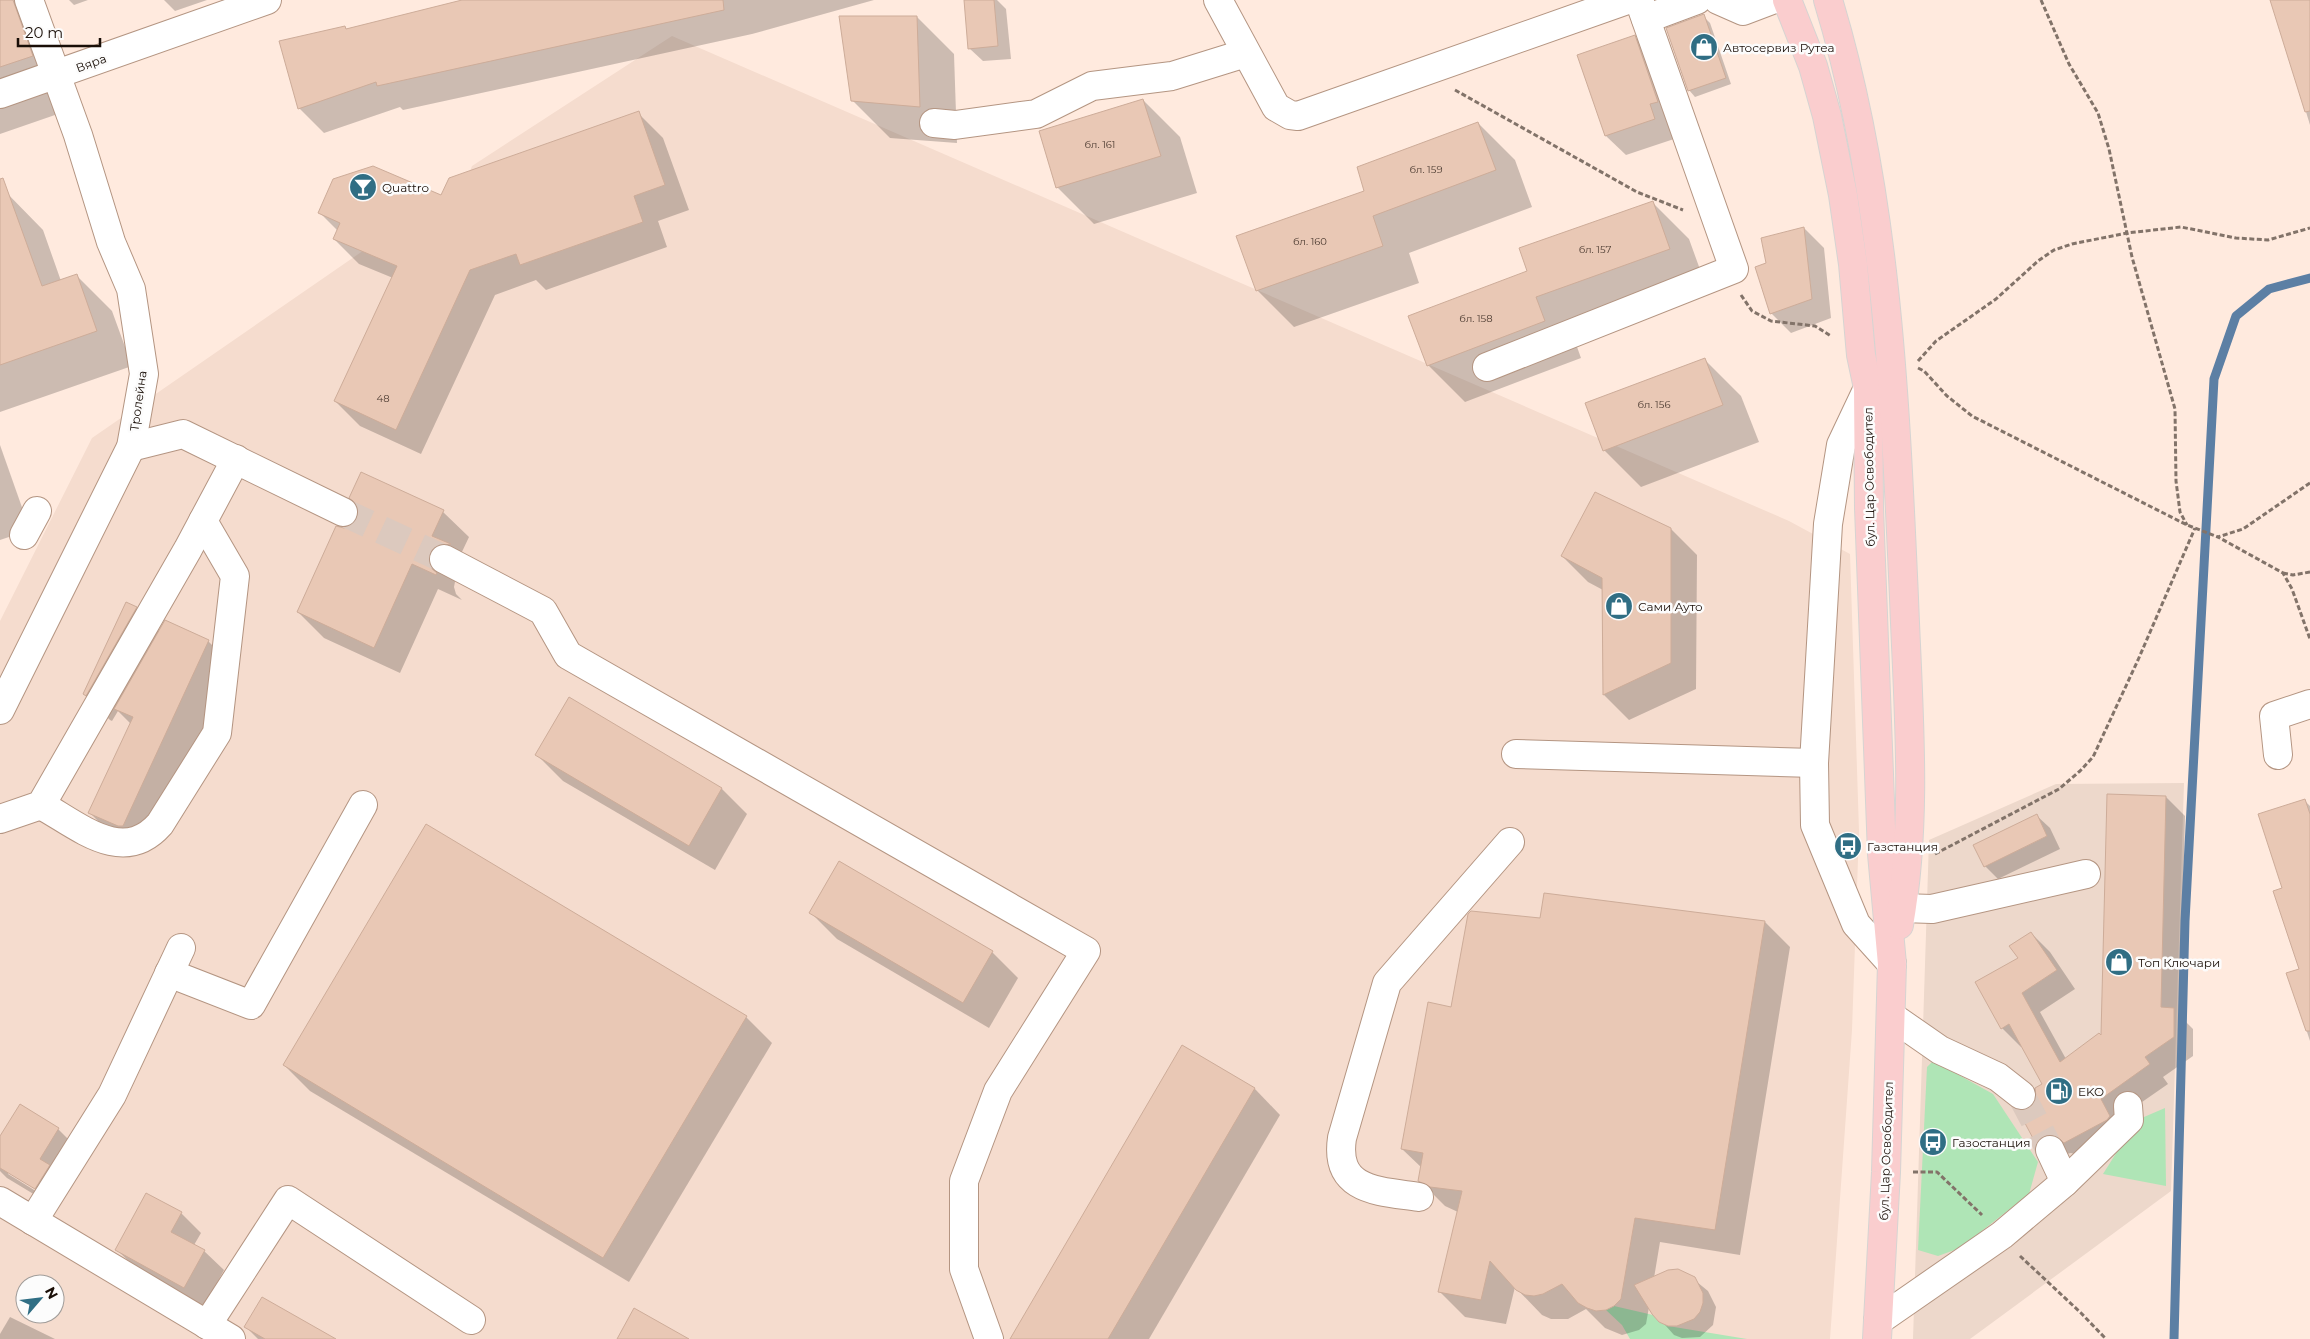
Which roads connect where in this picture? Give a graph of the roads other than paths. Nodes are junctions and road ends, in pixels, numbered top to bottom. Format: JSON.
{"nodes":[{"id":1,"x":29,"y":0,"type":"edge"},
{"id":2,"x":267,"y":0,"type":"edge"},
{"id":3,"x":1218,"y":0,"type":"edge"},
{"id":4,"x":1627,"y":0,"type":"edge"},
{"id":5,"x":1697,"y":0,"type":"edge"},
{"id":6,"x":1718,"y":0,"type":"edge"},
{"id":7,"x":1772,"y":0,"type":"edge"},
{"id":8,"x":1787,"y":0,"type":"edge"},
{"id":9,"x":1828,"y":0,"type":"edge"},
{"id":10,"x":1642,"y":10,"type":"edge"},
{"id":11,"x":1246,"y":53,"type":"junction"},
{"id":12,"x":56,"y":76,"type":"junction"},
{"id":13,"x":0,"y":94,"type":"edge"},
{"id":14,"x":934,"y":123,"type":"dead end"},
{"id":15,"x":1487,"y":366,"type":"dead end"},
{"id":16,"x":1868,"y":388,"type":"junction"},
{"id":17,"x":131,"y":447,"type":"junction"},
{"id":18,"x":236,"y":460,"type":"junction"},
{"id":19,"x":37,"y":511,"type":"dead end"},
{"id":20,"x":343,"y":512,"type":"tunnel mouth"},
{"id":21,"x":203,"y":521,"type":"junction"},
{"id":22,"x":24,"y":535,"type":"dead end"},
{"id":23,"x":444,"y":559,"type":"tunnel mouth"},
{"id":24,"x":2310,"y":704,"type":"edge"},
{"id":25,"x":0,"y":710,"type":"edge"},
{"id":26,"x":1516,"y":754,"type":"dead end"},
{"id":27,"x":2278,"y":755,"type":"dead end"},
{"id":28,"x":1814,"y":763,"type":"junction"},
{"id":29,"x":41,"y":805,"type":"junction"},
{"id":30,"x":362,"y":805,"type":"dead end"},
{"id":31,"x":0,"y":819,"type":"edge"},
{"id":32,"x":1510,"y":842,"type":"dead end"},
{"id":33,"x":2086,"y":874,"type":"dead end"},
{"id":34,"x":1902,"y":908,"type":"junction"},
{"id":35,"x":181,"y":948,"type":"dead end"},
{"id":36,"x":1892,"y":964,"type":"junction"},
{"id":37,"x":169,"y":973,"type":"junction"},
{"id":38,"x":1891,"y":1016,"type":"junction"},
{"id":39,"x":2021,"y":1095,"type":"tunnel mouth"},
{"id":40,"x":2128,"y":1106,"type":"dead end"},
{"id":41,"x":2050,"y":1150,"type":"tunnel mouth"},
{"id":42,"x":2065,"y":1182,"type":"junction"},
{"id":43,"x":1419,"y":1197,"type":"dead end"},
{"id":44,"x":0,"y":1201,"type":"edge"},
{"id":45,"x":33,"y":1221,"type":"junction"},
{"id":46,"x":471,"y":1320,"type":"dead end"},
{"id":47,"x":207,"y":1324,"type":"junction"},
{"id":48,"x":1878,"y":1330,"type":"edge"},
{"id":49,"x":231,"y":1339,"type":"edge"},
{"id":50,"x":989,"y":1339,"type":"edge"}],
"edges":[{"from":1,"to":12,"type":"street","name":"Тролейна"},
{"from":2,"to":12,"type":"street","name":"Вяра"},
{"from":3,"to":11,"type":"street"},
{"from":4,"to":11,"type":"street"},
{"from":5,"to":10,"type":"street"},
{"from":6,"to":7,"type":"street"},
{"from":8,"to":16,"type":"main road","name":"бул. Цар Освободител"},
{"from":9,"to":34,"type":"main road","name":"бул. Цар Освободител"},
{"from":10,"to":15,"type":"street"},
{"from":11,"to":14,"type":"street"},
{"from":12,"to":13,"type":"street","name":"Вяра"},
{"from":12,"to":17,"type":"street","name":"Тролейна"},
{"from":16,"to":28,"type":"street"},
{"from":16,"to":36,"type":"main road","name":"бул. Цар Освободител"},
{"from":17,"to":18,"type":"street"},
{"from":17,"to":25,"type":"street","name":"Тролейна"},
{"from":18,"to":20,"type":"street"},
{"from":18,"to":21,"type":"street"},
{"from":19,"to":22,"type":"street"},
{"from":21,"to":29,"type":"street"},
{"from":21,"to":29,"type":"street"},
{"from":23,"to":50,"type":"street"},
{"from":24,"to":27,"type":"street"},
{"from":26,"to":28,"type":"street"},
{"from":28,"to":36,"type":"street"},
{"from":29,"to":31,"type":"street"},
{"from":30,"to":37,"type":"street"},
{"from":32,"to":43,"type":"street"},
{"from":33,"to":34,"type":"street"},
{"from":34,"to":36,"type":"main road","name":"бул. Цар Освободител"},
{"from":35,"to":37,"type":"street"},
{"from":36,"to":38,"type":"main road","name":"бул. Цар Освободител"},
{"from":37,"to":45,"type":"street"},
{"from":38,"to":39,"type":"street"},
{"from":38,"to":48,"type":"main road","name":"бул. Цар Освободител"},
{"from":40,"to":42,"type":"street"},
{"from":41,"to":42,"type":"street"},
{"from":42,"to":48,"type":"street"},
{"from":44,"to":45,"type":"street"},
{"from":45,"to":47,"type":"street"},
{"from":46,"to":47,"type":"street"},
{"from":47,"to":49,"type":"street"}]}
